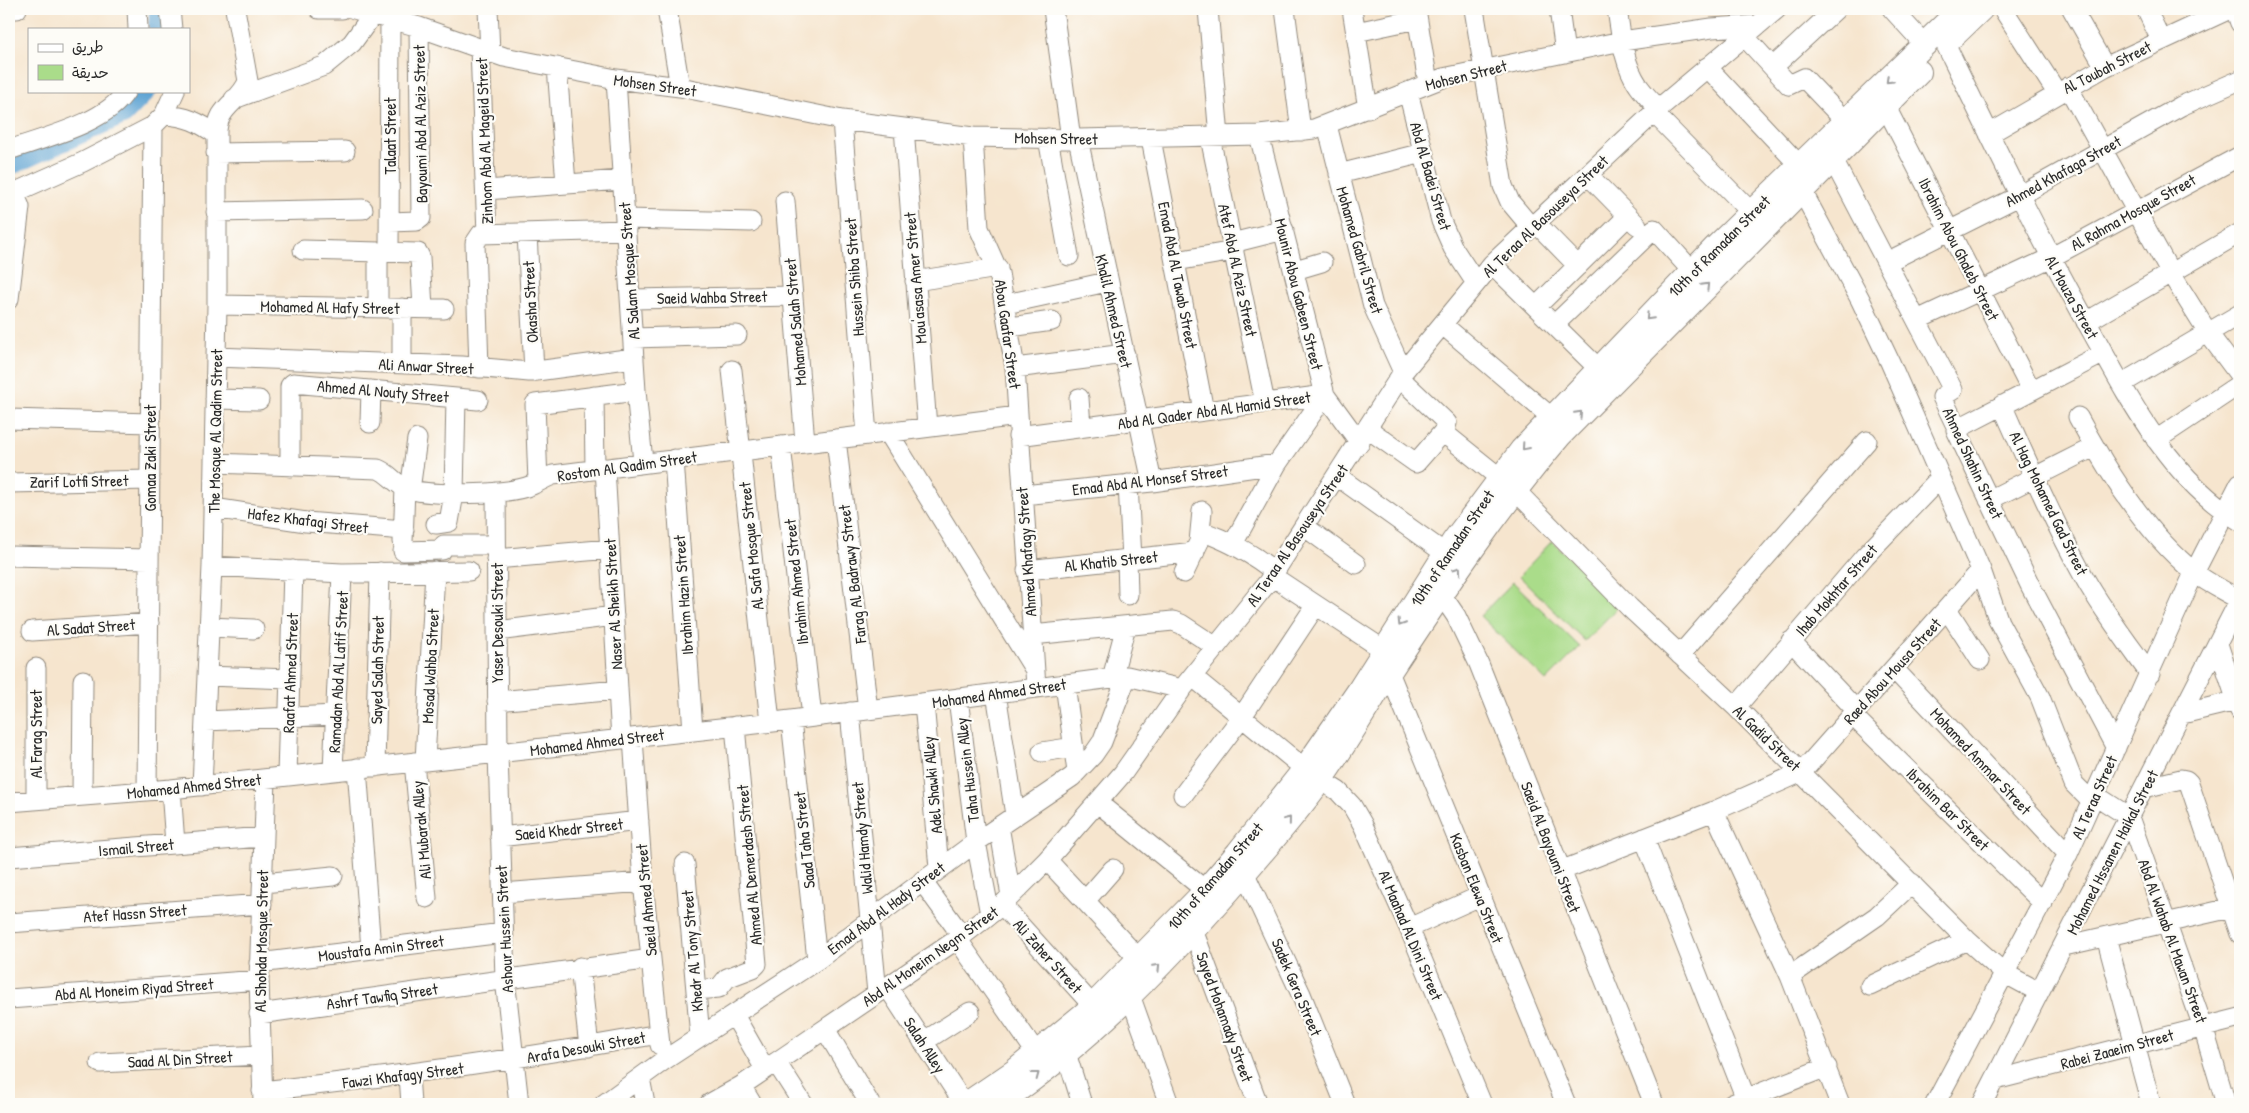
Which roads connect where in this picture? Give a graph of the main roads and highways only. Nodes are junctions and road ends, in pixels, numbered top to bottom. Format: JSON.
{"nodes":[{"id":1,"x":1961,"y":9,"type":"edge"},
{"id":2,"x":1981,"y":9,"type":"edge"},
{"id":3,"x":1935,"y":44,"type":"junction"},
{"id":4,"x":1801,"y":178,"type":"junction"},
{"id":5,"x":1722,"y":255,"type":"junction"},
{"id":6,"x":1508,"y":484,"type":"junction"},
{"id":7,"x":1387,"y":661,"type":"junction"},
{"id":8,"x":1312,"y":774,"type":"junction"},
{"id":9,"x":1005,"y":1102,"type":"edge"},
{"id":10,"x":965,"y":1104,"type":"edge"}],
"edges":[{"from":1,"to":3,"type":"main road","name":"10th of Ramadan Street"},
{"from":2,"to":3,"type":"main road","name":"10th of Ramadan Street"},
{"from":3,"to":4,"type":"main road","name":"10th of Ramadan Street","one_way":true},
{"from":3,"to":4,"type":"main road","name":"10th of Ramadan Street"},
{"from":4,"to":5,"type":"main road","name":"10th of Ramadan Street"},
{"from":4,"to":5,"type":"main road","name":"10th of Ramadan Street"},
{"from":6,"to":5,"type":"main road","name":"10th of Ramadan Street","one_way":true},
{"from":5,"to":6,"type":"main road","name":"10th of Ramadan Street","one_way":true},
{"from":7,"to":6,"type":"main road","name":"10th of Ramadan Street","one_way":true},
{"from":6,"to":7,"type":"main road","name":"10th of Ramadan Street","one_way":true},
{"from":7,"to":8,"type":"main road","name":"10th of Ramadan Street"},
{"from":9,"to":8,"type":"main road","name":"10th of Ramadan Street","one_way":true},
{"from":8,"to":10,"type":"main road","name":"10th of Ramadan Street"}]}
